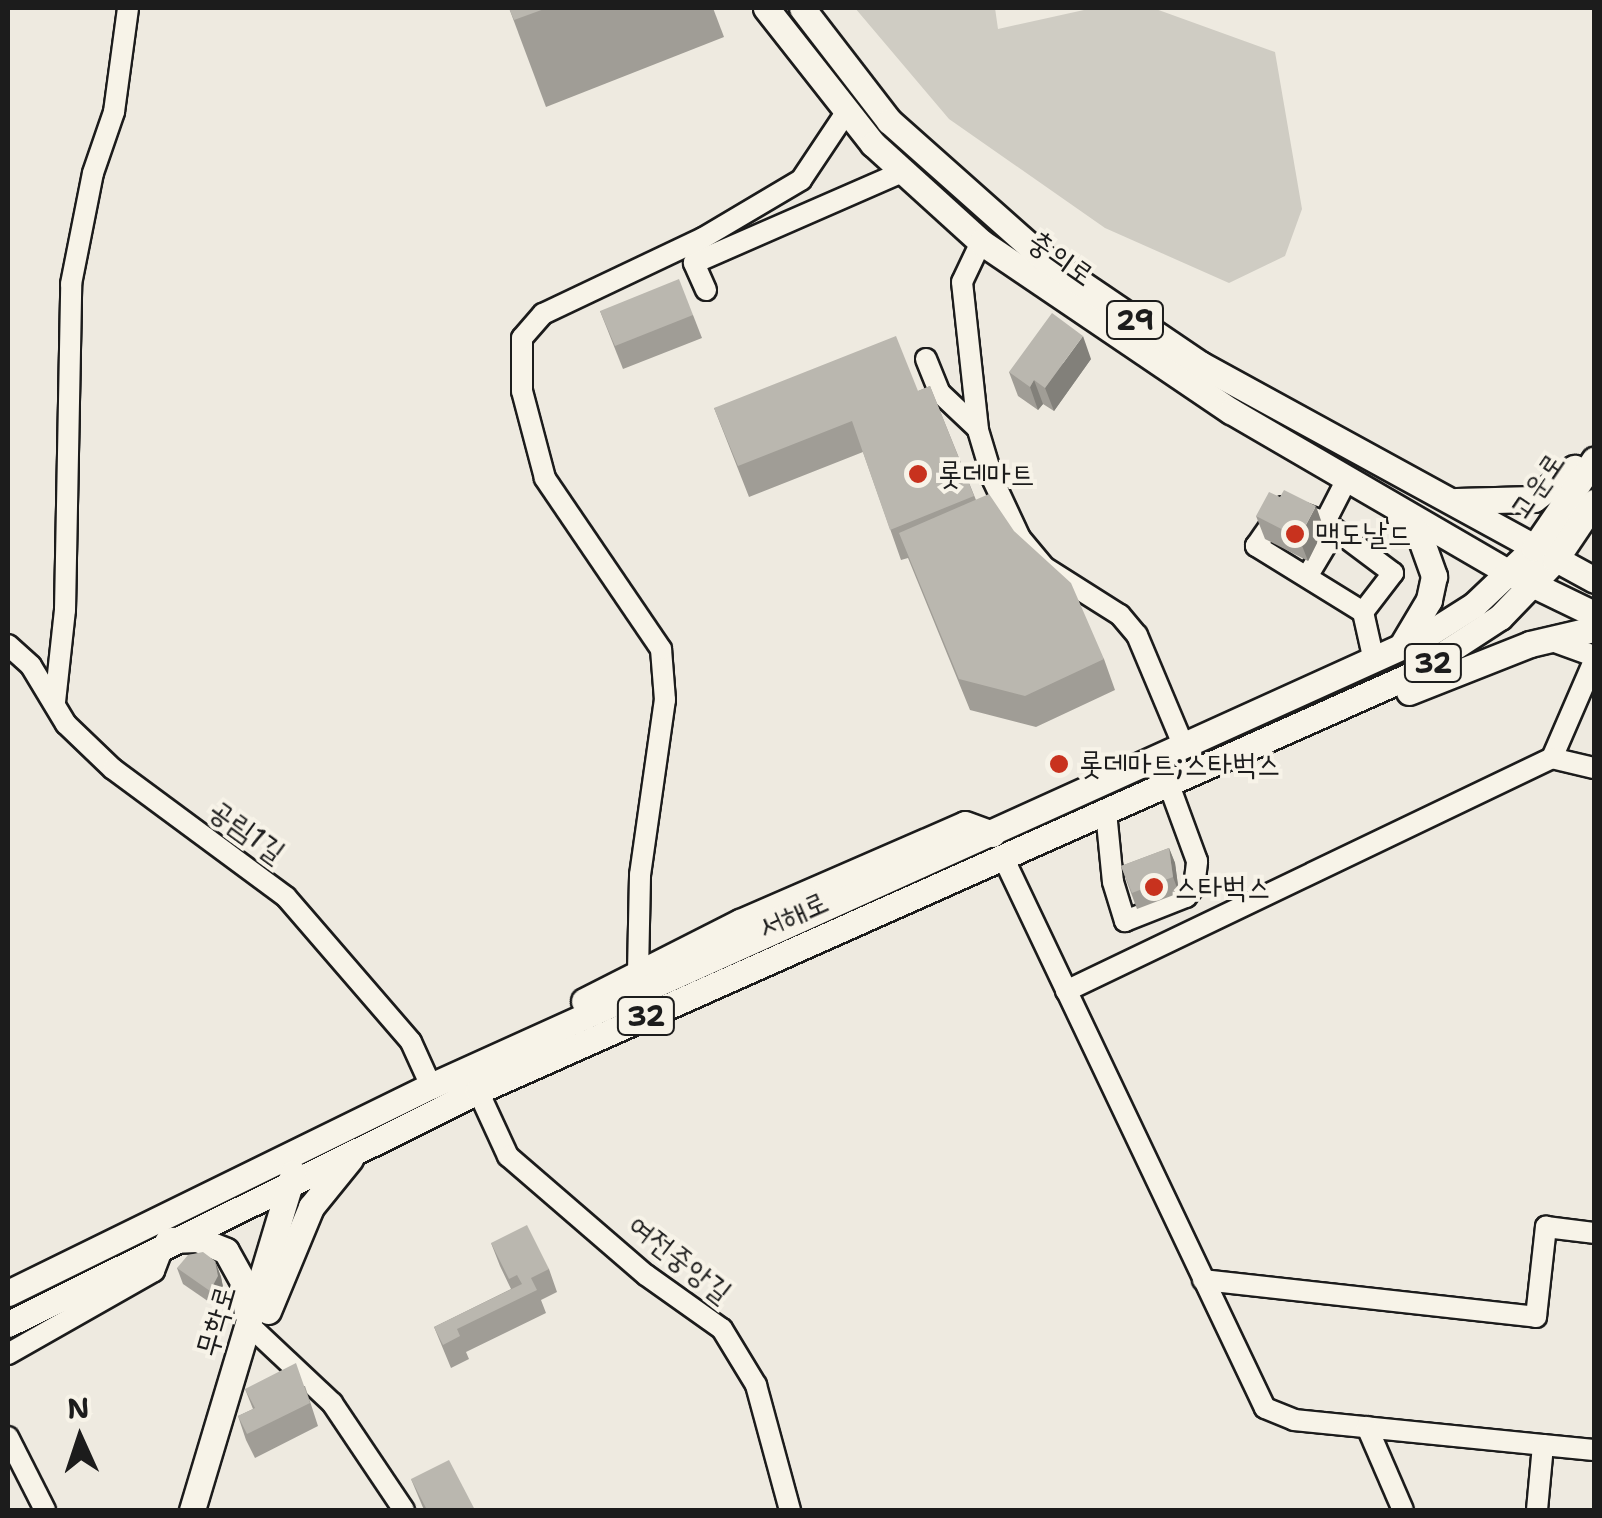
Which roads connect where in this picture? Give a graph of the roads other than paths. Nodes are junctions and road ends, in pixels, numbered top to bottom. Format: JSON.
{"nodes":[{"id":1,"x":128,"y":8,"type":"edge"},
{"id":2,"x":766,"y":8,"type":"edge"},
{"id":3,"x":802,"y":8,"type":"edge"},
{"id":4,"x":847,"y":112,"type":"junction"},
{"id":5,"x":902,"y":172,"type":"junction"},
{"id":6,"x":981,"y":242,"type":"junction"},
{"id":7,"x":706,"y":290,"type":"dead end"},
{"id":8,"x":926,"y":359,"type":"dead end"},
{"id":9,"x":978,"y":430,"type":"junction"},
{"id":10,"x":1594,"y":449,"type":"edge"},
{"id":11,"x":1594,"y":460,"type":"edge"},
{"id":12,"x":1381,"y":461,"type":"junction"},
{"id":13,"x":1357,"y":484,"type":"junction"},
{"id":14,"x":1436,"y":493,"type":"junction"},
{"id":15,"x":1594,"y":502,"type":"edge"},
{"id":16,"x":1330,"y":526,"type":"junction"},
{"id":17,"x":1544,"y":554,"type":"junction"},
{"id":18,"x":1308,"y":575,"type":"junction"},
{"id":19,"x":1520,"y":578,"type":"junction"},
{"id":20,"x":1594,"y":580,"type":"edge"},
{"id":21,"x":1363,"y":612,"type":"junction"},
{"id":22,"x":1594,"y":614,"type":"edge"},
{"id":23,"x":1594,"y":629,"type":"edge"},
{"id":24,"x":1547,"y":639,"type":"junction"},
{"id":25,"x":8,"y":645,"type":"edge"},
{"id":26,"x":1401,"y":647,"type":"junction"},
{"id":27,"x":1594,"y":659,"type":"edge"},
{"id":28,"x":1374,"y":661,"type":"junction"},
{"id":29,"x":1411,"y":676,"type":"junction"},
{"id":30,"x":55,"y":702,"type":"junction"},
{"id":31,"x":1318,"y":719,"type":"junction"},
{"id":32,"x":1184,"y":747,"type":"junction"},
{"id":33,"x":1552,"y":758,"type":"junction"},
{"id":34,"x":1594,"y":768,"type":"edge"},
{"id":35,"x":1169,"y":785,"type":"junction"},
{"id":36,"x":1106,"y":812,"type":"junction"},
{"id":37,"x":998,"y":845,"type":"junction"},
{"id":38,"x":638,"y":972,"type":"junction"},
{"id":39,"x":1066,"y":990,"type":"junction"},
{"id":40,"x":431,"y":1086,"type":"junction"},
{"id":41,"x":478,"y":1091,"type":"junction"},
{"id":42,"x":365,"y":1145,"type":"junction"},
{"id":43,"x":298,"y":1148,"type":"junction"},
{"id":44,"x":291,"y":1181,"type":"junction"},
{"id":45,"x":1594,"y":1233,"type":"edge"},
{"id":46,"x":166,"y":1240,"type":"junction"},
{"id":47,"x":1203,"y":1280,"type":"junction"},
{"id":48,"x":8,"y":1292,"type":"edge"},
{"id":49,"x":8,"y":1324,"type":"edge"},
{"id":50,"x":249,"y":1325,"type":"junction"},
{"id":51,"x":8,"y":1354,"type":"edge"},
{"id":52,"x":1367,"y":1427,"type":"junction"},
{"id":53,"x":8,"y":1437,"type":"edge"},
{"id":54,"x":1543,"y":1445,"type":"junction"},
{"id":55,"x":1594,"y":1450,"type":"edge"},
{"id":56,"x":44,"y":1510,"type":"edge"},
{"id":57,"x":192,"y":1510,"type":"edge"},
{"id":58,"x":404,"y":1510,"type":"edge"},
{"id":59,"x":790,"y":1510,"type":"edge"},
{"id":60,"x":1403,"y":1510,"type":"edge"},
{"id":61,"x":1537,"y":1510,"type":"edge"}],
"edges":[{"from":1,"to":30,"type":"street"},
{"from":2,"to":4,"type":"main road","name":"충의로","number":"29"},
{"from":3,"to":12,"type":"main road","name":"충의로","number":"29"},
{"from":4,"to":5,"type":"main road","name":"충의로","number":"29"},
{"from":4,"to":38,"type":"street"},
{"from":5,"to":6,"type":"main road","name":"충의로","number":"29"},
{"from":5,"to":7,"type":"street"},
{"from":6,"to":9,"type":"street"},
{"from":6,"to":13,"type":"main road","name":"충의로","number":"29"},
{"from":8,"to":9,"type":"street"},
{"from":9,"to":32,"type":"street"},
{"from":10,"to":14,"type":"main road"},
{"from":11,"to":17,"type":"main road","name":"고운로"},
{"from":12,"to":13,"type":"main road"},
{"from":12,"to":14,"type":"main road","name":"충의로","number":"29"},
{"from":13,"to":16,"type":"street"},
{"from":13,"to":19,"type":"main road","name":"충의로","number":"29"},
{"from":13,"to":26,"type":"main road","number":"32"},
{"from":14,"to":17,"type":"main road","name":"충의로","number":"29"},
{"from":15,"to":17,"type":"main road","name":"고운로"},
{"from":16,"to":18,"type":"street"},
{"from":16,"to":18,"type":"street"},
{"from":16,"to":21,"type":"street"},
{"from":17,"to":19,"type":"main road","number":"32"},
{"from":17,"to":20,"type":"main road","number":"29"},
{"from":18,"to":21,"type":"street"},
{"from":19,"to":22,"type":"main road","number":"29"},
{"from":19,"to":26,"type":"main road","name":"서해로"},
{"from":19,"to":29,"type":"main road","name":"서해로","number":"32"},
{"from":21,"to":28,"type":"street"},
{"from":23,"to":24,"type":"main road"},
{"from":24,"to":27,"type":"street"},
{"from":24,"to":31,"type":"main road"},
{"from":25,"to":30,"type":"street","name":"공림1길"},
{"from":26,"to":28,"type":"main road","name":"서해로","number":"32"},
{"from":26,"to":29,"type":"main road"},
{"from":27,"to":33,"type":"street"},
{"from":28,"to":32,"type":"main road","name":"서해로","number":"32"},
{"from":29,"to":31,"type":"main road","name":"서해로","number":"32"},
{"from":30,"to":40,"type":"street","name":"공림1길"},
{"from":31,"to":35,"type":"main road","name":"서해로","number":"32"},
{"from":32,"to":37,"type":"main road","name":"서해로","number":"32"},
{"from":33,"to":34,"type":"street"},
{"from":33,"to":39,"type":"street"},
{"from":35,"to":36,"type":"main road","name":"서해로","number":"32"},
{"from":35,"to":36,"type":"street"},
{"from":36,"to":37,"type":"main road","name":"서해로","number":"32"},
{"from":37,"to":38,"type":"main road"},
{"from":37,"to":39,"type":"street"},
{"from":37,"to":40,"type":"main road","name":"서해로","number":"32"},
{"from":37,"to":41,"type":"main road","name":"서해로","number":"32"},
{"from":38,"to":40,"type":"main road"},
{"from":39,"to":47,"type":"street"},
{"from":40,"to":43,"type":"main road","name":"서해로","number":"32"},
{"from":41,"to":42,"type":"main road","name":"서해로","number":"32"},
{"from":41,"to":59,"type":"street","name":"여전중앙길"},
{"from":42,"to":44,"type":"main road","name":"서해로","number":"32"},
{"from":42,"to":50,"type":"main road"},
{"from":43,"to":44,"type":"main road","name":"무학로"},
{"from":43,"to":48,"type":"main road","name":"서해로","number":"32"},
{"from":44,"to":46,"type":"main road","name":"서해로","number":"32"},
{"from":44,"to":50,"type":"main road","name":"무학로"},
{"from":45,"to":47,"type":"street"},
{"from":46,"to":49,"type":"main road","name":"서해로","number":"32"},
{"from":46,"to":50,"type":"main road"},
{"from":46,"to":51,"type":"street"},
{"from":47,"to":52,"type":"street"},
{"from":50,"to":57,"type":"main road","name":"무학로"},
{"from":50,"to":58,"type":"street"},
{"from":52,"to":54,"type":"street"},
{"from":52,"to":60,"type":"street"},
{"from":53,"to":56,"type":"street"},
{"from":54,"to":55,"type":"street"},
{"from":54,"to":61,"type":"street"}]}
